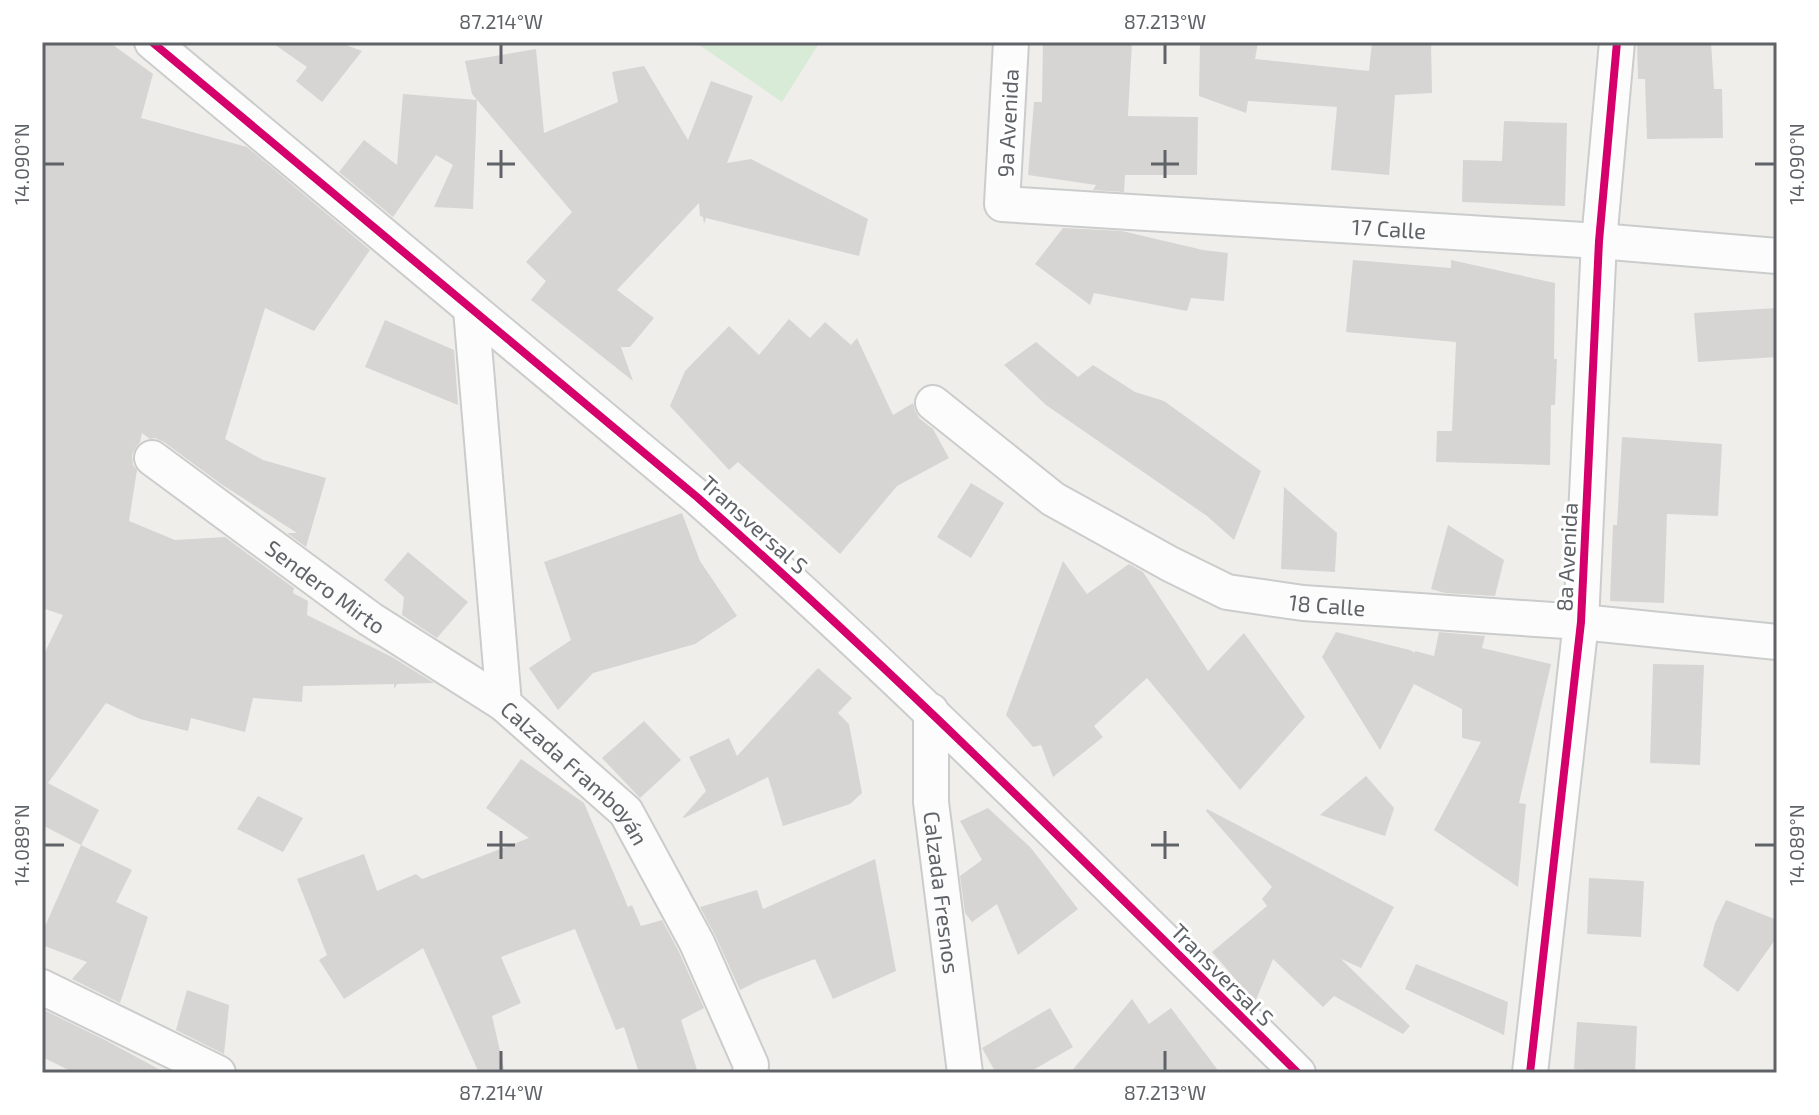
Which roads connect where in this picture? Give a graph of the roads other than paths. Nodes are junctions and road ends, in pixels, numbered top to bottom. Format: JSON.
{"nodes":[{"id":1,"x":152,"y":42,"type":"edge"},
{"id":2,"x":1011,"y":42,"type":"edge"},
{"id":3,"x":1617,"y":42,"type":"edge"},
{"id":4,"x":1002,"y":204,"type":"joint"},
{"id":5,"x":1599,"y":241,"type":"junction"},
{"id":6,"x":1777,"y":256,"type":"edge"},
{"id":7,"x":471,"y":309,"type":"junction"},
{"id":8,"x":933,"y":403,"type":"dead end"},
{"id":9,"x":152,"y":458,"type":"dead end"},
{"id":10,"x":1581,"y":622,"type":"junction"},
{"id":11,"x":1777,"y":642,"type":"edge"},
{"id":12,"x":504,"y":704,"type":"junction"},
{"id":13,"x":931,"y":711,"type":"junction"},
{"id":14,"x":42,"y":987,"type":"edge"},
{"id":15,"x":218,"y":1073,"type":"edge"},
{"id":16,"x":750,"y":1073,"type":"edge"},
{"id":17,"x":965,"y":1073,"type":"edge"},
{"id":18,"x":1298,"y":1073,"type":"edge"},
{"id":19,"x":1530,"y":1073,"type":"edge"}],
"edges":[{"from":1,"to":7,"type":"street","name":"Transversal S"},
{"from":2,"to":4,"type":"street","name":"9a Avenida"},
{"from":3,"to":5,"type":"street","name":"8a Avenida"},
{"from":4,"to":5,"type":"street","name":"17 Calle"},
{"from":5,"to":6,"type":"street","name":"17 Calle"},
{"from":5,"to":10,"type":"street","name":"8a Avenida"},
{"from":7,"to":12,"type":"street","name":"Calzada Framboyán"},
{"from":7,"to":13,"type":"street","name":"Transversal S"},
{"from":8,"to":10,"type":"street","name":"18 Calle"},
{"from":9,"to":12,"type":"street","name":"Sendero Mirto"},
{"from":10,"to":11,"type":"street","name":"18 Calle"},
{"from":10,"to":19,"type":"street","name":"8a Avenida"},
{"from":12,"to":16,"type":"street","name":"Calzada Framboyán"},
{"from":13,"to":17,"type":"street","name":"Calzada Fresnos"},
{"from":13,"to":18,"type":"street","name":"Transversal S"},
{"from":14,"to":15,"type":"street"}]}
